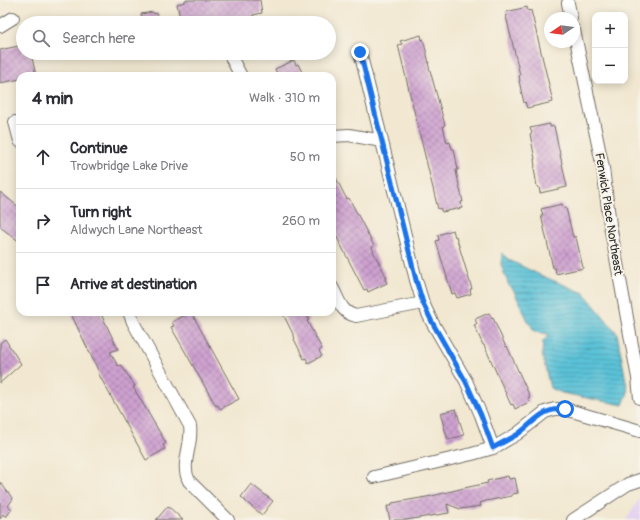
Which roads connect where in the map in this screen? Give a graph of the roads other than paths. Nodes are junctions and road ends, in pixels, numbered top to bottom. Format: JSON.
{"nodes":[{"id":1,"x":568,"y":3,"type":"dead end"},
{"id":2,"x":570,"y":12,"type":"edge"},
{"id":3,"x":13,"y":18,"type":"dead end"},
{"id":4,"x":0,"y":26,"type":"edge"},
{"id":5,"x":578,"y":48,"type":"edge"},
{"id":6,"x":360,"y":52,"type":"dead end"},
{"id":7,"x":233,"y":60,"type":"edge"},
{"id":8,"x":240,"y":72,"type":"edge"},
{"id":9,"x":336,"y":136,"type":"edge"},
{"id":10,"x":382,"y":141,"type":"junction"},
{"id":11,"x":336,"y":295,"type":"edge"},
{"id":12,"x":423,"y":303,"type":"junction"},
{"id":13,"x":131,"y":316,"type":"edge"},
{"id":14,"x":640,"y":398,"type":"edge"},
{"id":15,"x":640,"y":431,"type":"edge"},
{"id":16,"x":493,"y":448,"type":"junction"},
{"id":17,"x":374,"y":477,"type":"dead end"},
{"id":18,"x":640,"y":480,"type":"edge"},
{"id":19,"x":228,"y":520,"type":"edge"},
{"id":20,"x":573,"y":520,"type":"edge"}],
"edges":[{"from":1,"to":2,"type":"street"},
{"from":3,"to":4,"type":"street"},
{"from":5,"to":14,"type":"street","name":"Fenwick Place Northeast"},
{"from":6,"to":10,"type":"street"},
{"from":7,"to":8,"type":"street"},
{"from":9,"to":10,"type":"street"},
{"from":10,"to":12,"type":"street"},
{"from":11,"to":12,"type":"street"},
{"from":12,"to":16,"type":"street"},
{"from":13,"to":19,"type":"street"},
{"from":15,"to":16,"type":"street"},
{"from":16,"to":17,"type":"street"},
{"from":18,"to":20,"type":"street"}]}
